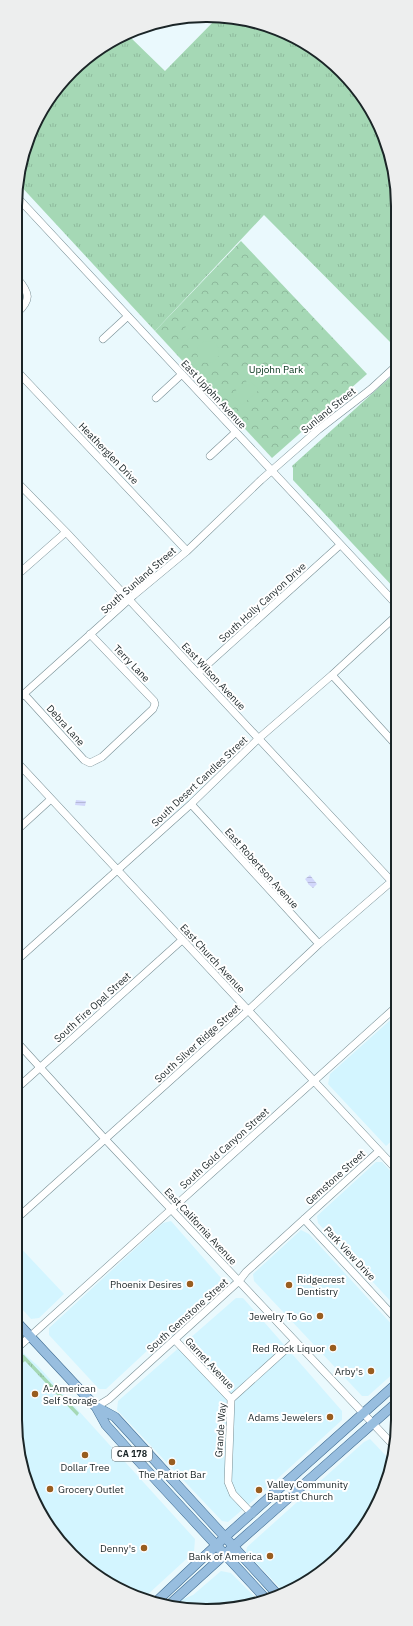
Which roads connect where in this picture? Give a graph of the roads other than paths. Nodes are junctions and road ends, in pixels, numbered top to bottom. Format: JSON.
{"nodes":[{"id":1,"x":22,"y":202,"type":"edge"},
{"id":2,"x":22,"y":285,"type":"edge"},
{"id":3,"x":22,"y":309,"type":"edge"},
{"id":4,"x":128,"y":316,"type":"junction"},
{"id":5,"x":103,"y":339,"type":"dead end"},
{"id":6,"x":391,"y":371,"type":"edge"},
{"id":7,"x":182,"y":374,"type":"junction"},
{"id":8,"x":22,"y":376,"type":"edge"},
{"id":9,"x":156,"y":398,"type":"dead end"},
{"id":10,"x":236,"y":432,"type":"junction"},
{"id":11,"x":210,"y":456,"type":"dead end"},
{"id":12,"x":272,"y":471,"type":"junction"},
{"id":13,"x":22,"y":487,"type":"edge"},
{"id":14,"x":66,"y":532,"type":"junction"},
{"id":15,"x":340,"y":545,"type":"junction"},
{"id":16,"x":187,"y":551,"type":"junction"},
{"id":17,"x":22,"y":571,"type":"edge"},
{"id":18,"x":391,"y":599,"type":"edge"},
{"id":19,"x":129,"y":600,"type":"junction"},
{"id":20,"x":391,"y":621,"type":"edge"},
{"id":21,"x":90,"y":634,"type":"junction"},
{"id":22,"x":198,"y":673,"type":"junction"},
{"id":23,"x":332,"y":676,"type":"junction"},
{"id":24,"x":24,"y":694,"type":"joint"},
{"id":25,"x":258,"y":739,"type":"junction"},
{"id":26,"x":391,"y":740,"type":"edge"},
{"id":27,"x":96,"y":760,"type":"joint"},
{"id":28,"x":22,"y":768,"type":"edge"},
{"id":29,"x":51,"y":799,"type":"junction"},
{"id":30,"x":191,"y":804,"type":"junction"},
{"id":31,"x":22,"y":826,"type":"edge"},
{"id":32,"x":118,"y":870,"type":"junction"},
{"id":33,"x":391,"y":881,"type":"edge"},
{"id":34,"x":391,"y":886,"type":"edge"},
{"id":35,"x":182,"y":940,"type":"junction"},
{"id":36,"x":319,"y":944,"type":"junction"},
{"id":37,"x":22,"y":955,"type":"edge"},
{"id":38,"x":248,"y":1010,"type":"junction"},
{"id":39,"x":391,"y":1012,"type":"edge"},
{"id":40,"x":22,"y":1048,"type":"edge"},
{"id":41,"x":40,"y":1067,"type":"junction"},
{"id":42,"x":314,"y":1081,"type":"junction"},
{"id":43,"x":22,"y":1084,"type":"edge"},
{"id":44,"x":105,"y":1139,"type":"junction"},
{"id":45,"x":379,"y":1151,"type":"junction"},
{"id":46,"x":391,"y":1164,"type":"edge"},
{"id":47,"x":171,"y":1210,"type":"junction"},
{"id":48,"x":22,"y":1214,"type":"edge"},
{"id":49,"x":304,"y":1219,"type":"junction"},
{"id":50,"x":239,"y":1281,"type":"junction"},
{"id":51,"x":391,"y":1314,"type":"edge"},
{"id":52,"x":22,"y":1327,"type":"edge"},
{"id":53,"x":31,"y":1337,"type":"junction"},
{"id":54,"x":175,"y":1340,"type":"junction"},
{"id":55,"x":295,"y":1341,"type":"junction"},
{"id":56,"x":22,"y":1344,"type":"edge"},
{"id":57,"x":391,"y":1388,"type":"edge"},
{"id":58,"x":231,"y":1399,"type":"junction"},
{"id":59,"x":96,"y":1407,"type":"junction"},
{"id":60,"x":391,"y":1408,"type":"edge"},
{"id":61,"x":363,"y":1413,"type":"junction"},
{"id":62,"x":373,"y":1424,"type":"junction"},
{"id":63,"x":390,"y":1441,"type":"edge"},
{"id":64,"x":252,"y":1514,"type":"junction"},
{"id":65,"x":225,"y":1537,"type":"junction"},
{"id":66,"x":216,"y":1546,"type":"junction"},
{"id":67,"x":234,"y":1546,"type":"junction"},
{"id":68,"x":224,"y":1555,"type":"junction"},
{"id":69,"x":274,"y":1591,"type":"edge"},
{"id":70,"x":262,"y":1595,"type":"edge"},
{"id":71,"x":159,"y":1598,"type":"edge"},
{"id":72,"x":174,"y":1601,"type":"edge"}],
"edges":[{"from":1,"to":4,"type":"street","name":"East Upjohn Avenue"},
{"from":2,"to":3,"type":"street"},
{"from":4,"to":5,"type":"street"},
{"from":4,"to":7,"type":"street","name":"East Upjohn Avenue"},
{"from":6,"to":12,"type":"street","name":"Sunland Street"},
{"from":7,"to":9,"type":"street"},
{"from":7,"to":10,"type":"street","name":"East Upjohn Avenue"},
{"from":8,"to":16,"type":"street","name":"Heatherglen Drive"},
{"from":10,"to":11,"type":"street"},
{"from":10,"to":12,"type":"street","name":"East Upjohn Avenue"},
{"from":12,"to":15,"type":"street","name":"East Upjohn Avenue"},
{"from":12,"to":16,"type":"street","name":"South Sunland Street"},
{"from":13,"to":14,"type":"street","name":"East Wilson Avenue"},
{"from":14,"to":17,"type":"street"},
{"from":14,"to":19,"type":"street","name":"East Wilson Avenue"},
{"from":15,"to":18,"type":"street","name":"East Upjohn Avenue"},
{"from":15,"to":22,"type":"street","name":"South Holly Canyon Drive"},
{"from":16,"to":19,"type":"street","name":"South Sunland Street"},
{"from":19,"to":21,"type":"street","name":"South Sunland Street"},
{"from":19,"to":22,"type":"street","name":"East Wilson Avenue"},
{"from":20,"to":23,"type":"street","name":"South Desert Candles Street"},
{"from":21,"to":24,"type":"street","name":"South Sunland Street"},
{"from":21,"to":27,"type":"street","name":"Terry Lane"},
{"from":22,"to":25,"type":"street","name":"East Wilson Avenue"},
{"from":23,"to":25,"type":"street","name":"South Desert Candles Street"},
{"from":23,"to":26,"type":"street"},
{"from":24,"to":27,"type":"street","name":"Debra Lane"},
{"from":25,"to":30,"type":"street","name":"South Desert Candles Street"},
{"from":25,"to":33,"type":"street","name":"East Wilson Avenue"},
{"from":28,"to":29,"type":"street","name":"East Church Avenue"},
{"from":29,"to":31,"type":"street"},
{"from":29,"to":32,"type":"street","name":"East Church Avenue"},
{"from":30,"to":32,"type":"street","name":"South Desert Candles Street"},
{"from":30,"to":36,"type":"street","name":"East Robertson Avenue"},
{"from":32,"to":35,"type":"street","name":"East Church Avenue"},
{"from":32,"to":37,"type":"street","name":"South Desert Candles Street"},
{"from":34,"to":36,"type":"street","name":"South Silver Ridge Street"},
{"from":35,"to":38,"type":"street","name":"East Church Avenue"},
{"from":35,"to":41,"type":"street","name":"South Fire Opal Street"},
{"from":36,"to":38,"type":"street","name":"South Silver Ridge Street"},
{"from":38,"to":42,"type":"street","name":"East Church Avenue"},
{"from":38,"to":44,"type":"street","name":"South Silver Ridge Street"},
{"from":39,"to":42,"type":"street","name":"South Gold Canyon Street"},
{"from":40,"to":41,"type":"street","name":"East California Avenue"},
{"from":41,"to":43,"type":"street","name":"South Fire Opal Street"},
{"from":41,"to":44,"type":"street","name":"East California Avenue"},
{"from":42,"to":45,"type":"street","name":"East Church Avenue"},
{"from":42,"to":47,"type":"street","name":"South Gold Canyon Street"},
{"from":44,"to":47,"type":"street","name":"East California Avenue"},
{"from":44,"to":48,"type":"street","name":"South Silver Ridge Street"},
{"from":45,"to":46,"type":"street","name":"East Church Avenue"},
{"from":45,"to":49,"type":"street","name":"Gemstone Street"},
{"from":47,"to":50,"type":"street","name":"East California Avenue"},
{"from":47,"to":53,"type":"street","name":"South Gold Canyon Street"},
{"from":49,"to":50,"type":"street","name":"South Gemstone Street"},
{"from":49,"to":51,"type":"street","name":"Park View Drive"},
{"from":50,"to":54,"type":"street","name":"South Gemstone Street"},
{"from":50,"to":55,"type":"street","name":"East California Avenue"},
{"from":52,"to":53,"type":"main road","number":"CA 178"},
{"from":53,"to":56,"type":"street","name":"South Gold Canyon Street"},
{"from":53,"to":59,"type":"main road","number":"CA 178"},
{"from":54,"to":58,"type":"street","name":"Garnet Avenue"},
{"from":54,"to":59,"type":"street","name":"South Gemstone Street"},
{"from":55,"to":58,"type":"street","name":"Grande Way"},
{"from":55,"to":61,"type":"street","name":"East California Avenue"},
{"from":57,"to":61,"type":"main road"},
{"from":58,"to":64,"type":"street","name":"Grande Way"},
{"from":59,"to":65,"type":"main road","number":"CA 178"},
{"from":59,"to":66,"type":"main road","number":"CA 178"},
{"from":60,"to":62,"type":"main road"},
{"from":61,"to":62,"type":"street","name":"East California Avenue"},
{"from":61,"to":64,"type":"main road"},
{"from":62,"to":63,"type":"street","name":"East California Avenue"},
{"from":62,"to":67,"type":"main road"},
{"from":64,"to":65,"type":"main road"},
{"from":65,"to":66,"type":"main road"},
{"from":65,"to":67,"type":"main road","number":"CA 178"},
{"from":66,"to":68,"type":"main road"},
{"from":66,"to":71,"type":"main road"},
{"from":67,"to":68,"type":"main road"},
{"from":67,"to":69,"type":"main road"},
{"from":68,"to":70,"type":"main road"},
{"from":68,"to":72,"type":"main road"}]}
